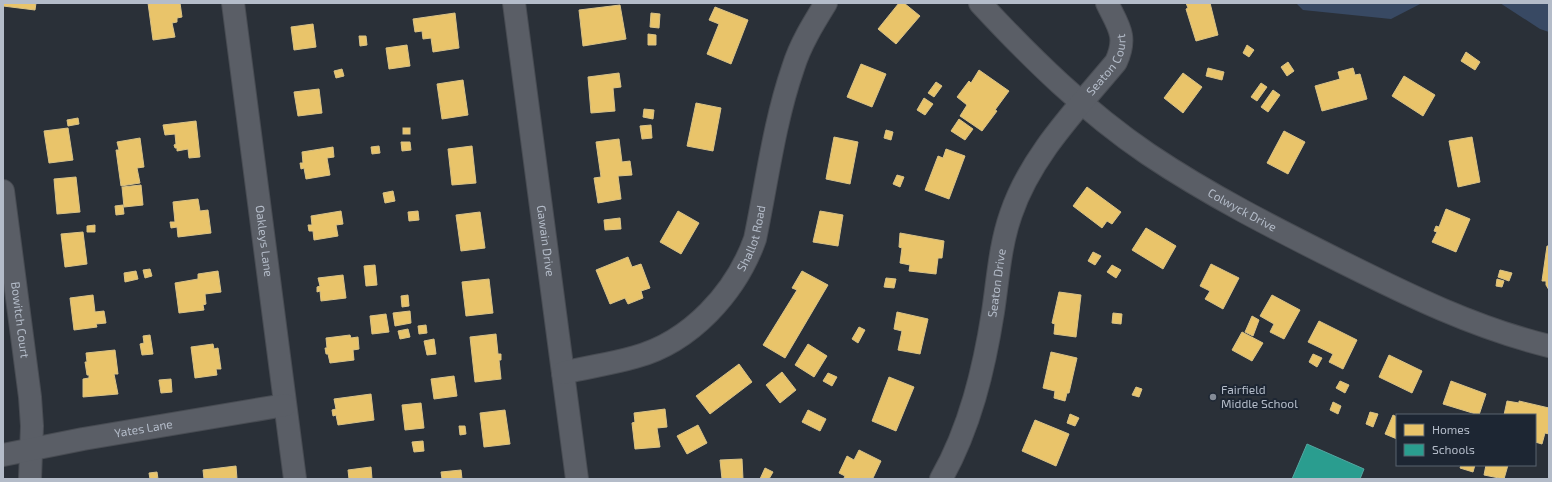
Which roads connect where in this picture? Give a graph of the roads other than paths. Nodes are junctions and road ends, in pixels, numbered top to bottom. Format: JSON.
{"nodes":[{"id":1,"x":233,"y":3,"type":"edge"},
{"id":2,"x":514,"y":3,"type":"edge"},
{"id":3,"x":826,"y":3,"type":"edge"},
{"id":4,"x":980,"y":3,"type":"edge"},
{"id":5,"x":1106,"y":3,"type":"edge"},
{"id":6,"x":1082,"y":102,"type":"junction"},
{"id":7,"x":3,"y":191,"type":"edge"},
{"id":8,"x":1549,"y":346,"type":"edge"},
{"id":9,"x":563,"y":373,"type":"junction"},
{"id":10,"x":285,"y":405,"type":"junction"},
{"id":11,"x":32,"y":449,"type":"junction"},
{"id":12,"x":3,"y":455,"type":"edge"},
{"id":13,"x":30,"y":479,"type":"edge"},
{"id":14,"x":295,"y":479,"type":"edge"},
{"id":15,"x":577,"y":479,"type":"edge"},
{"id":16,"x":941,"y":479,"type":"edge"}],
"edges":[{"from":1,"to":10,"type":"street","name":"Oakleys Lane"},
{"from":2,"to":9,"type":"street","name":"Gawain Drive"},
{"from":3,"to":9,"type":"street","name":"Shallot Road"},
{"from":4,"to":6,"type":"street","name":"Colwyck Drive"},
{"from":5,"to":6,"type":"street","name":"Seaton Court"},
{"from":6,"to":8,"type":"street","name":"Colwyck Drive"},
{"from":6,"to":16,"type":"street","name":"Seaton Drive"},
{"from":7,"to":11,"type":"street","name":"Bowitch Court"},
{"from":9,"to":15,"type":"street","name":"Gawain Drive"},
{"from":10,"to":11,"type":"street","name":"Yates Lane"},
{"from":10,"to":14,"type":"street","name":"Oakleys Lane"},
{"from":11,"to":12,"type":"street","name":"Yates Lane"},
{"from":11,"to":13,"type":"street","name":"Bowitch Court"}]}
